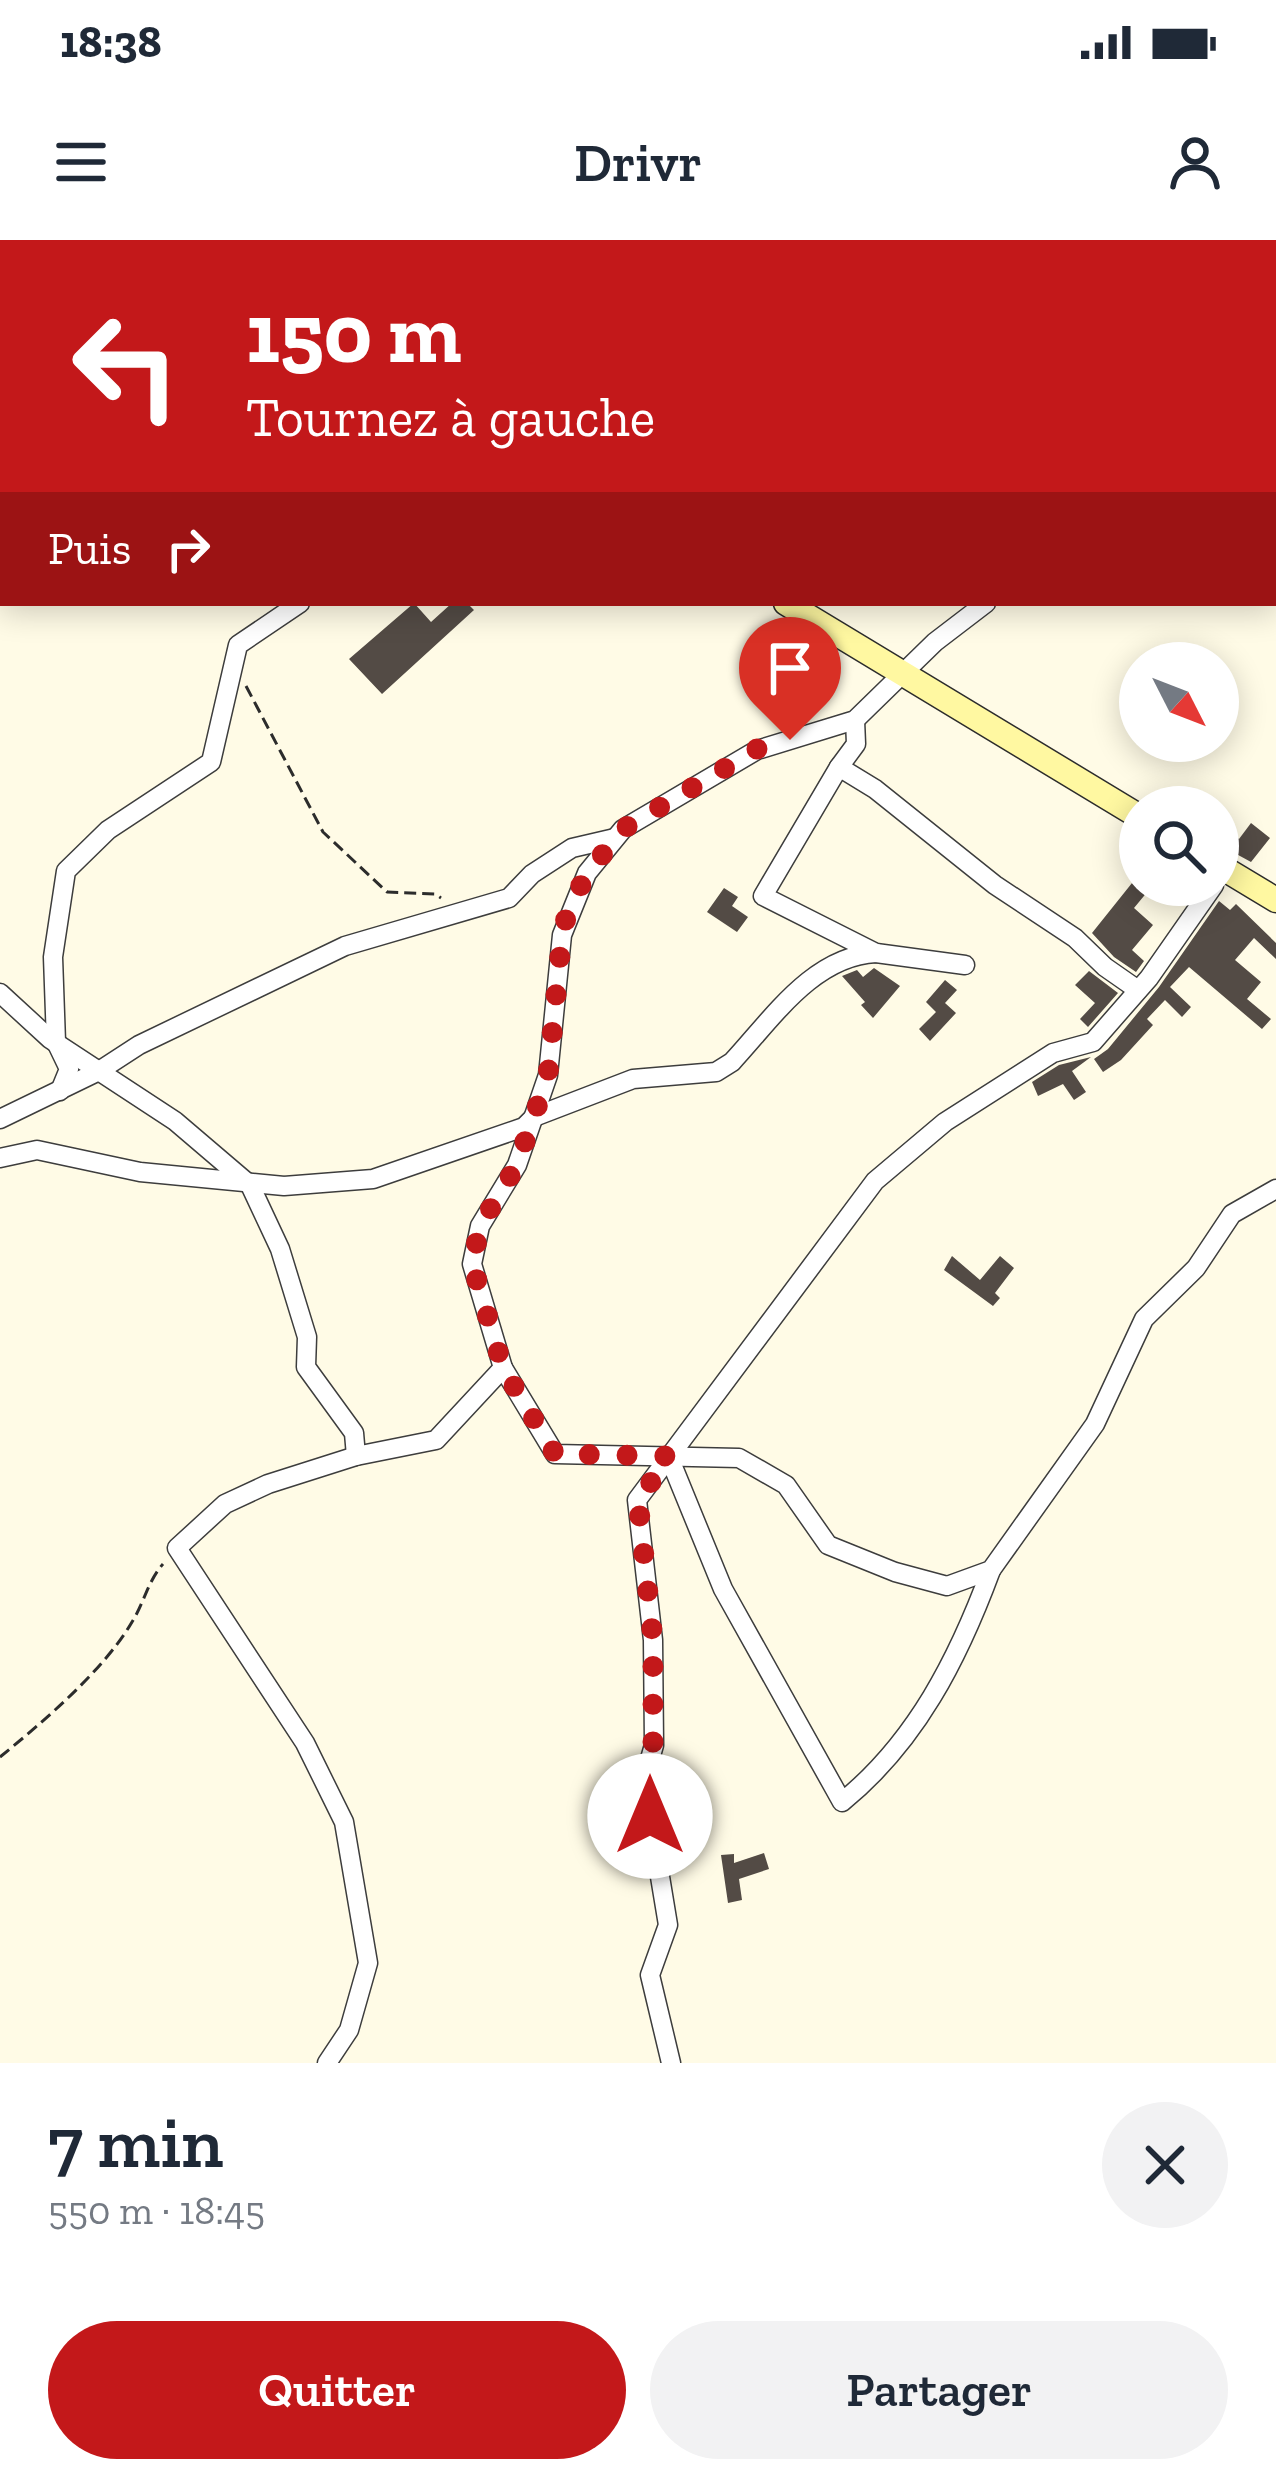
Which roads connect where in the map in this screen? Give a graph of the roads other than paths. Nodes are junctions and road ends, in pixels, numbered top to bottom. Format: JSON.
{"nodes":[{"id":1,"x":296,"y":606,"type":"edge"},
{"id":2,"x":791,"y":606,"type":"edge"},
{"id":3,"x":982,"y":606,"type":"edge"},
{"id":4,"x":902,"y":673,"type":"junction"},
{"id":5,"x":855,"y":720,"type":"junction"},
{"id":6,"x":839,"y":767,"type":"junction"},
{"id":7,"x":1119,"y":805,"type":"edge"},
{"id":8,"x":615,"y":838,"type":"junction"},
{"id":9,"x":1239,"y":884,"type":"edge"},
{"id":10,"x":1276,"y":900,"type":"edge"},
{"id":11,"x":1197,"y":906,"type":"edge"},
{"id":12,"x":876,"y":953,"type":"junction"},
{"id":13,"x":965,"y":965,"type":"dead end"},
{"id":14,"x":1138,"y":990,"type":"junction"},
{"id":15,"x":0,"y":994,"type":"edge"},
{"id":16,"x":56,"y":1042,"type":"junction"},
{"id":17,"x":99,"y":1071,"type":"junction"},
{"id":18,"x":60,"y":1091,"type":"junction"},
{"id":19,"x":534,"y":1118,"type":"junction"},
{"id":20,"x":0,"y":1119,"type":"edge"},
{"id":21,"x":0,"y":1158,"type":"edge"},
{"id":22,"x":250,"y":1185,"type":"junction"},
{"id":23,"x":1276,"y":1190,"type":"edge"},
{"id":24,"x":503,"y":1368,"type":"junction"},
{"id":25,"x":356,"y":1456,"type":"junction"},
{"id":26,"x":670,"y":1456,"type":"junction"},
{"id":27,"x":991,"y":1570,"type":"junction"},
{"id":28,"x":327,"y":2063,"type":"edge"},
{"id":29,"x":671,"y":2063,"type":"edge"}],
"edges":[{"from":1,"to":16,"type":"street"},
{"from":2,"to":4,"type":"main road"},
{"from":3,"to":4,"type":"street"},
{"from":4,"to":5,"type":"street"},
{"from":4,"to":7,"type":"main road"},
{"from":5,"to":6,"type":"street"},
{"from":5,"to":8,"type":"street"},
{"from":6,"to":12,"type":"street"},
{"from":6,"to":14,"type":"street"},
{"from":8,"to":17,"type":"street"},
{"from":8,"to":19,"type":"street"},
{"from":9,"to":10,"type":"main road"},
{"from":11,"to":14,"type":"street"},
{"from":12,"to":13,"type":"street"},
{"from":12,"to":19,"type":"street"},
{"from":14,"to":26,"type":"street"},
{"from":15,"to":16,"type":"street"},
{"from":16,"to":17,"type":"street"},
{"from":16,"to":18,"type":"street"},
{"from":17,"to":18,"type":"street"},
{"from":17,"to":22,"type":"street"},
{"from":18,"to":20,"type":"street"},
{"from":19,"to":22,"type":"street"},
{"from":19,"to":24,"type":"street"},
{"from":21,"to":22,"type":"street"},
{"from":22,"to":25,"type":"street"},
{"from":23,"to":27,"type":"street"},
{"from":24,"to":25,"type":"street"},
{"from":24,"to":26,"type":"street"},
{"from":25,"to":28,"type":"street"},
{"from":26,"to":27,"type":"street"},
{"from":26,"to":27,"type":"street"},
{"from":26,"to":29,"type":"street"}]}
